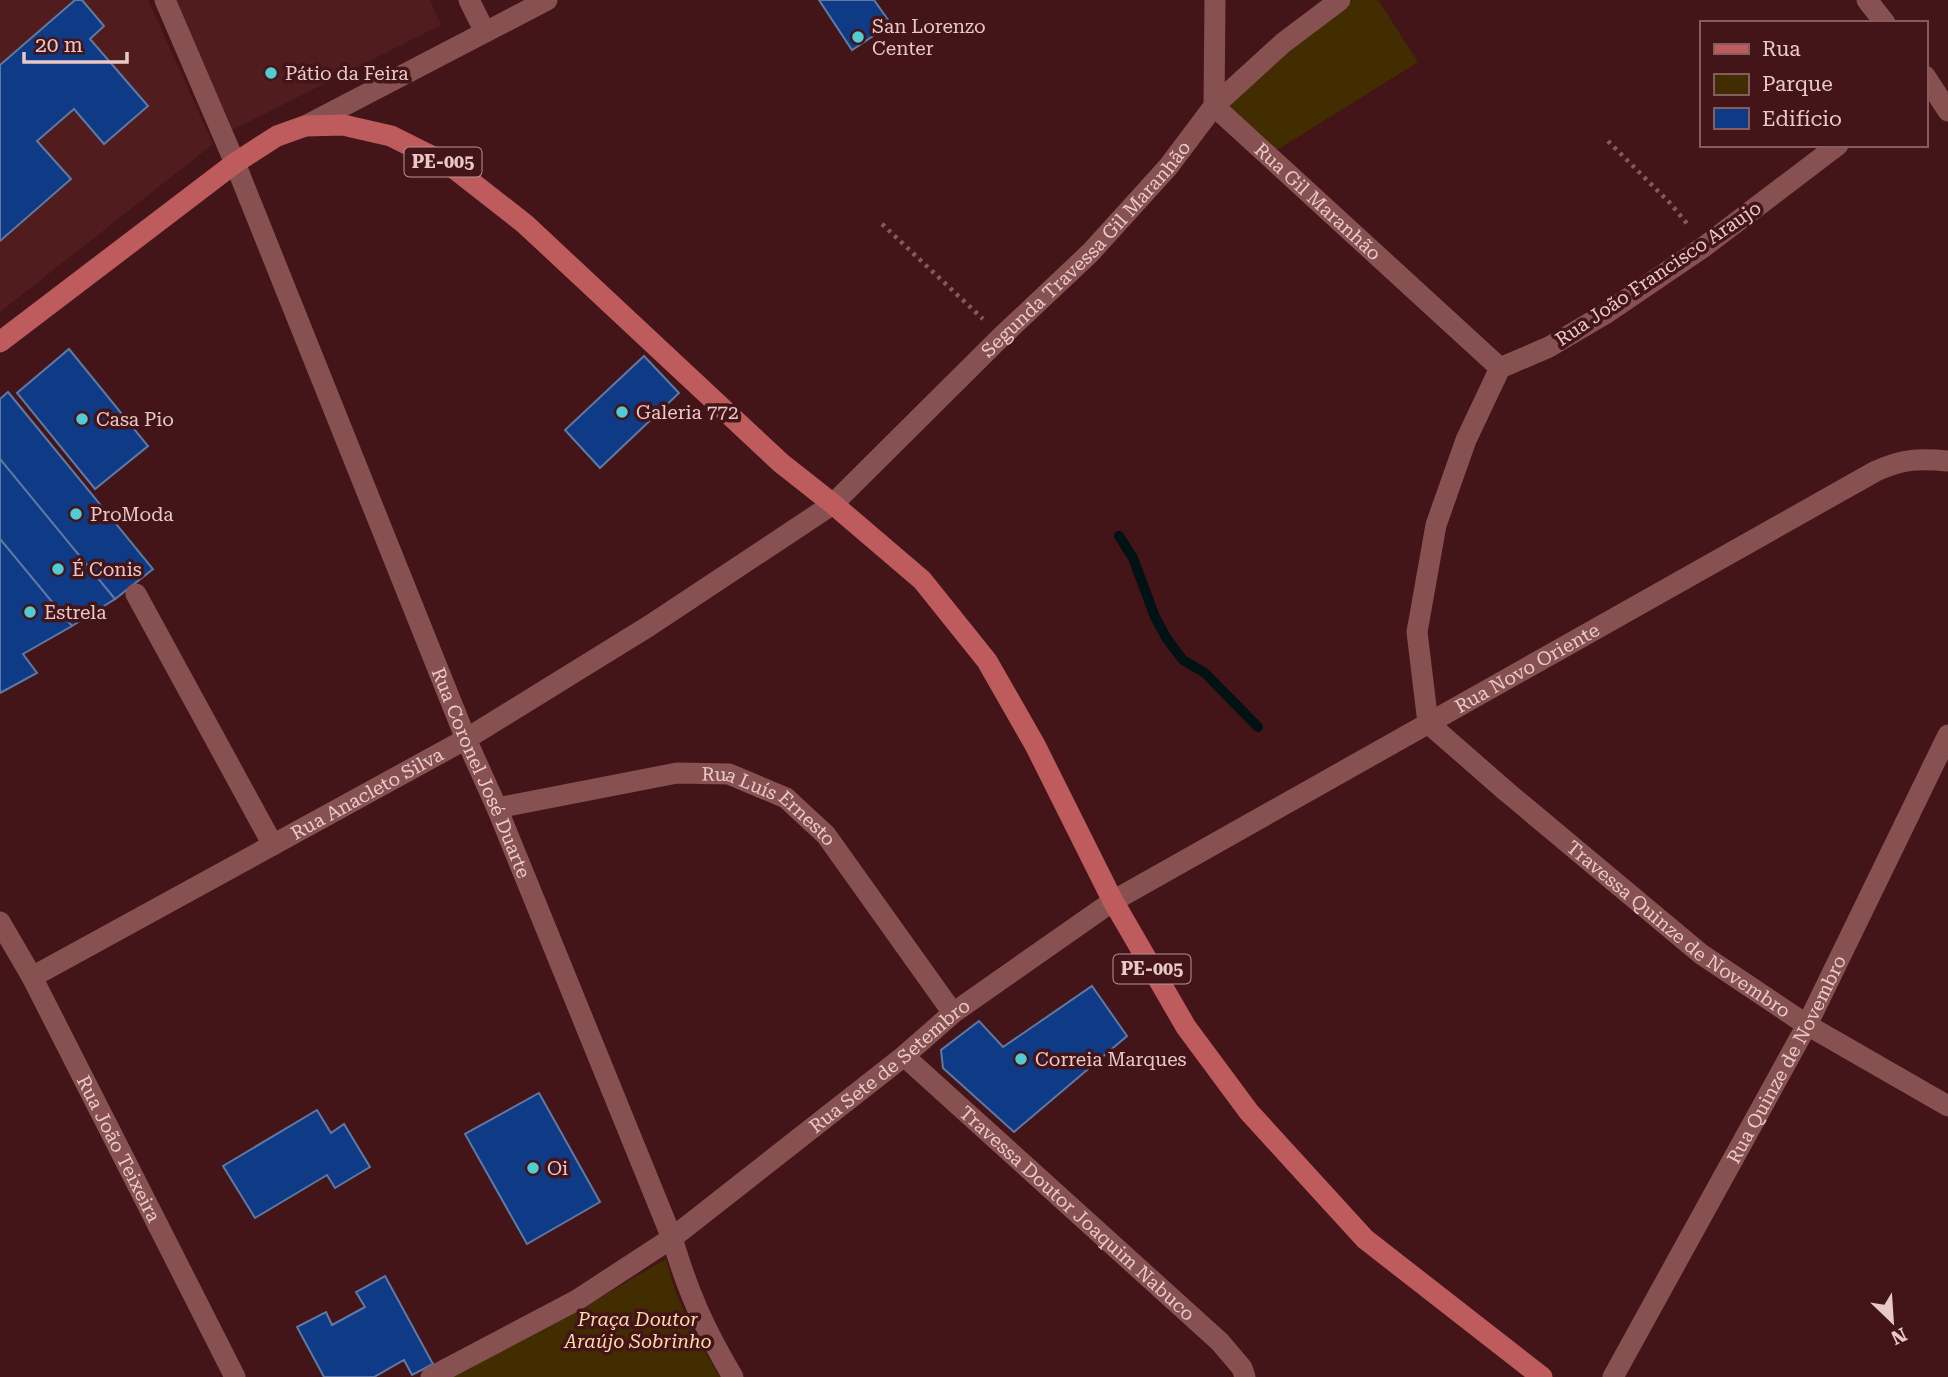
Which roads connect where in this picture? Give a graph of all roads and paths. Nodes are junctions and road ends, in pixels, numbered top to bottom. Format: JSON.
{"nodes":[{"id":1,"x":165,"y":0,"type":"edge"},
{"id":2,"x":469,"y":0,"type":"edge"},
{"id":3,"x":547,"y":0,"type":"edge"},
{"id":4,"x":1215,"y":0,"type":"edge"},
{"id":5,"x":1340,"y":0,"type":"edge"},
{"id":6,"x":1867,"y":0,"type":"edge"},
{"id":7,"x":1883,"y":21,"type":"edge"},
{"id":8,"x":485,"y":32,"type":"junction"},
{"id":9,"x":1927,"y":79,"type":"edge"},
{"id":10,"x":1214,"y":106,"type":"junction"},
{"id":11,"x":1948,"y":111,"type":"edge"},
{"id":12,"x":304,"y":126,"type":"junction"},
{"id":13,"x":1608,"y":141,"type":"dead end"},
{"id":14,"x":1835,"y":147,"type":"edge"},
{"id":15,"x":235,"y":163,"type":"junction"},
{"id":16,"x":882,"y":224,"type":"dead end"},
{"id":17,"x":1705,"y":246,"type":"junction"},
{"id":18,"x":1001,"y":337,"type":"junction"},
{"id":19,"x":0,"y":342,"type":"edge"},
{"id":20,"x":1500,"y":368,"type":"junction"},
{"id":21,"x":1948,"y":461,"type":"edge"},
{"id":22,"x":834,"y":504,"type":"junction"},
{"id":23,"x":136,"y":594,"type":"dead end"},
{"id":24,"x":1428,"y":723,"type":"junction"},
{"id":25,"x":1948,"y":735,"type":"edge"},
{"id":26,"x":466,"y":739,"type":"junction"},
{"id":27,"x":497,"y":808,"type":"junction"},
{"id":28,"x":273,"y":845,"type":"junction"},
{"id":29,"x":1113,"y":901,"type":"junction"},
{"id":30,"x":0,"y":922,"type":"edge"},
{"id":31,"x":32,"y":977,"type":"junction"},
{"id":32,"x":953,"y":1013,"type":"junction"},
{"id":33,"x":1807,"y":1025,"type":"junction"},
{"id":34,"x":904,"y":1056,"type":"junction"},
{"id":35,"x":1948,"y":1106,"type":"edge"},
{"id":36,"x":672,"y":1238,"type":"junction"},
{"id":37,"x":234,"y":1377,"type":"edge"},
{"id":38,"x":431,"y":1377,"type":"edge"},
{"id":39,"x":733,"y":1377,"type":"edge"},
{"id":40,"x":1245,"y":1377,"type":"edge"},
{"id":41,"x":1542,"y":1377,"type":"edge"},
{"id":42,"x":1613,"y":1377,"type":"edge"}],
"edges":[{"from":1,"to":15,"type":"street","name":"Rua Coronel José Duarte"},
{"from":2,"to":8,"type":"street"},
{"from":3,"to":8,"type":"street"},
{"from":4,"to":10,"type":"street"},
{"from":5,"to":10,"type":"street","name":"Segunda Travessa Gil Maranhão"},
{"from":6,"to":7,"type":"street"},
{"from":8,"to":12,"type":"street"},
{"from":9,"to":11,"type":"street"},
{"from":10,"to":18,"type":"street","name":"Segunda Travessa Gil Maranhão"},
{"from":10,"to":20,"type":"street","name":"Rua Gil Maranhão"},
{"from":12,"to":15,"type":"main road","number":"PE-005"},
{"from":12,"to":22,"type":"main road","number":"PE-005"},
{"from":13,"to":17,"type":"path"},
{"from":14,"to":17,"type":"street","name":"Rua João Francisco Araujo"},
{"from":15,"to":19,"type":"main road","number":"PE-005"},
{"from":15,"to":26,"type":"street","name":"Rua Coronel José Duarte"},
{"from":16,"to":18,"type":"path"},
{"from":17,"to":20,"type":"street","name":"Rua João Francisco Araujo"},
{"from":18,"to":22,"type":"street","name":"Segunda Travessa Gil Maranhão"},
{"from":20,"to":24,"type":"street"},
{"from":21,"to":24,"type":"street","name":"Rua Novo Oriente"},
{"from":22,"to":26,"type":"street","name":"Rua Anacleto Silva"},
{"from":22,"to":29,"type":"main road","number":"PE-005"},
{"from":23,"to":28,"type":"street"},
{"from":24,"to":29,"type":"street","name":"Rua Novo Oriente"},
{"from":24,"to":33,"type":"street","name":"Travessa Quinze de Novembro"},
{"from":25,"to":33,"type":"street","name":"Rua Quinze de Novembro"},
{"from":26,"to":27,"type":"street","name":"Rua Coronel José Duarte"},
{"from":26,"to":28,"type":"street","name":"Rua Anacleto Silva"},
{"from":27,"to":32,"type":"street","name":"Rua Luís Ernesto"},
{"from":27,"to":36,"type":"street","name":"Rua Coronel José Duarte"},
{"from":28,"to":31,"type":"street","name":"Rua Anacleto Silva"},
{"from":29,"to":32,"type":"street","name":"Rua Sete de Setembro"},
{"from":29,"to":41,"type":"main road","number":"PE-005"},
{"from":30,"to":31,"type":"street","name":"Rua João Teixeira"},
{"from":31,"to":37,"type":"street","name":"Rua João Teixeira"},
{"from":32,"to":34,"type":"street","name":"Rua Sete de Setembro"},
{"from":33,"to":35,"type":"street","name":"Travessa Quinze de Novembro"},
{"from":33,"to":42,"type":"street","name":"Rua Quinze de Novembro"},
{"from":34,"to":36,"type":"street","name":"Rua Sete de Setembro"},
{"from":34,"to":40,"type":"street","name":"Travessa Doutor Joaquim Nabuco"},
{"from":36,"to":38,"type":"street","name":"Rua Sete de Setembro"},
{"from":36,"to":39,"type":"street","name":"Rua Coronel José Duarte"}]}
